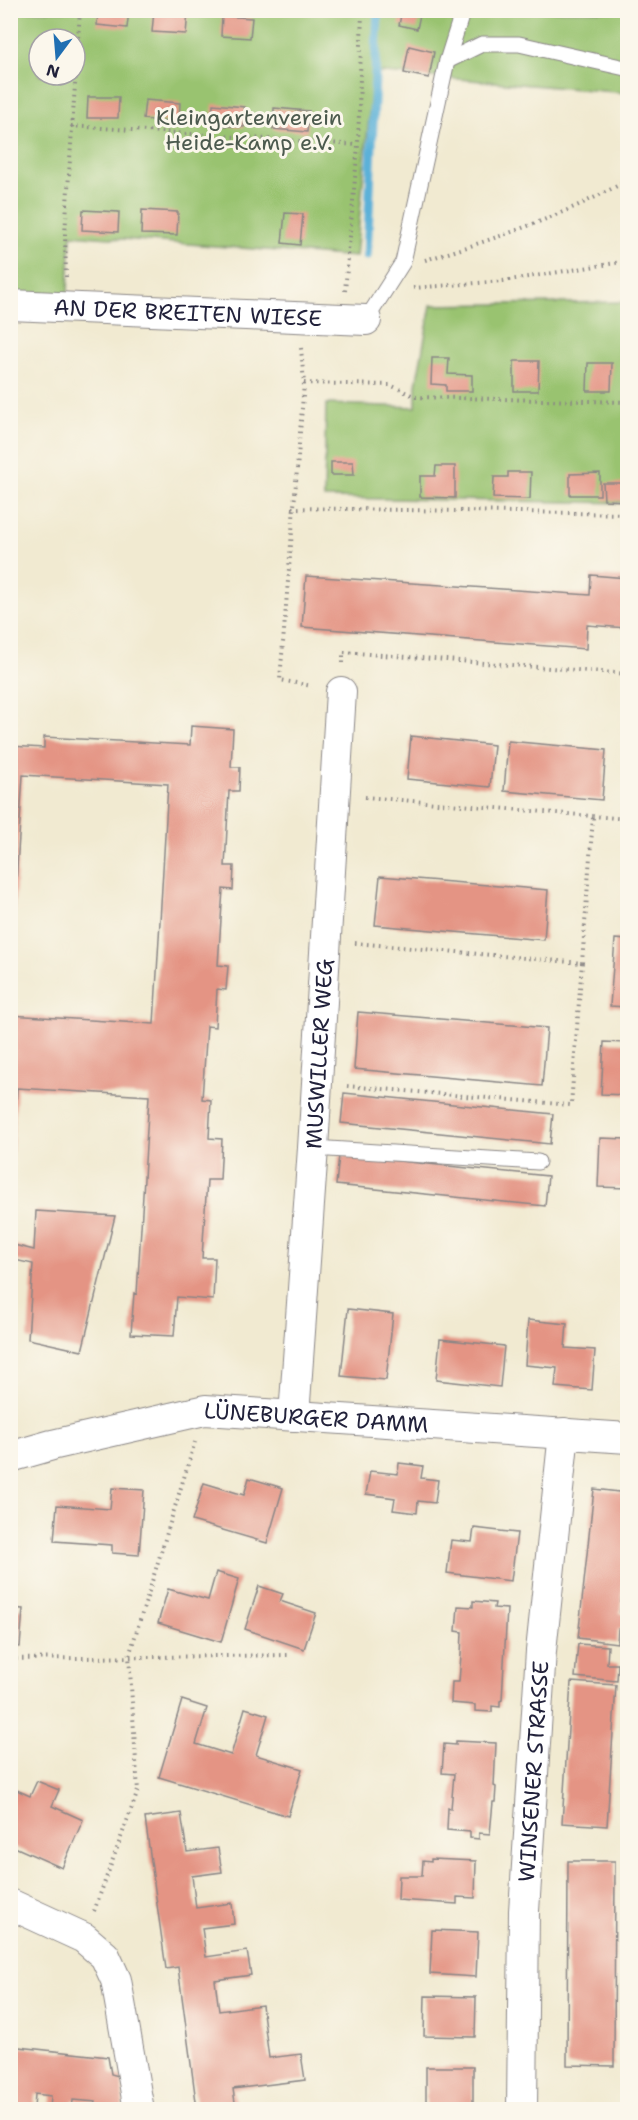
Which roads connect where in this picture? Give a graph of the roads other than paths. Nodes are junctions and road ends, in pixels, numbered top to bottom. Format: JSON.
{"nodes":[{"id":1,"x":463,"y":10,"type":"edge"},
{"id":2,"x":447,"y":61,"type":"junction"},
{"id":3,"x":627,"y":67,"type":"edge"},
{"id":4,"x":10,"y":305,"type":"edge"},
{"id":5,"x":355,"y":320,"type":"joint"},
{"id":6,"x":341,"y":692,"type":"road end"},
{"id":7,"x":313,"y":1148,"type":"junction"},
{"id":8,"x":538,"y":1162,"type":"dead end"},
{"id":9,"x":294,"y":1416,"type":"junction"},
{"id":10,"x":564,"y":1433,"type":"junction"},
{"id":11,"x":627,"y":1438,"type":"edge"},
{"id":12,"x":10,"y":1457,"type":"edge"},
{"id":13,"x":10,"y":1904,"type":"edge"},
{"id":14,"x":139,"y":2109,"type":"edge"},
{"id":15,"x":522,"y":2109,"type":"edge"}],
"edges":[{"from":1,"to":2,"type":"lane"},
{"from":2,"to":3,"type":"lane"},
{"from":2,"to":5,"type":"lane"},
{"from":4,"to":5,"type":"street","name":"AN DER BREITEN WIESE"},
{"from":6,"to":7,"type":"street","name":"MUSWILLER WEG"},
{"from":7,"to":8,"type":"lane"},
{"from":7,"to":9,"type":"street","name":"MUSWILLER WEG"},
{"from":9,"to":10,"type":"street","name":"LÜNEBURGER DAMM"},
{"from":9,"to":12,"type":"street","name":"LÜNEBURGER DAMM"},
{"from":10,"to":11,"type":"street","name":"LÜNEBURGER DAMM"},
{"from":10,"to":15,"type":"street","name":"WINSENER STRASSE"},
{"from":13,"to":14,"type":"street"}]}
